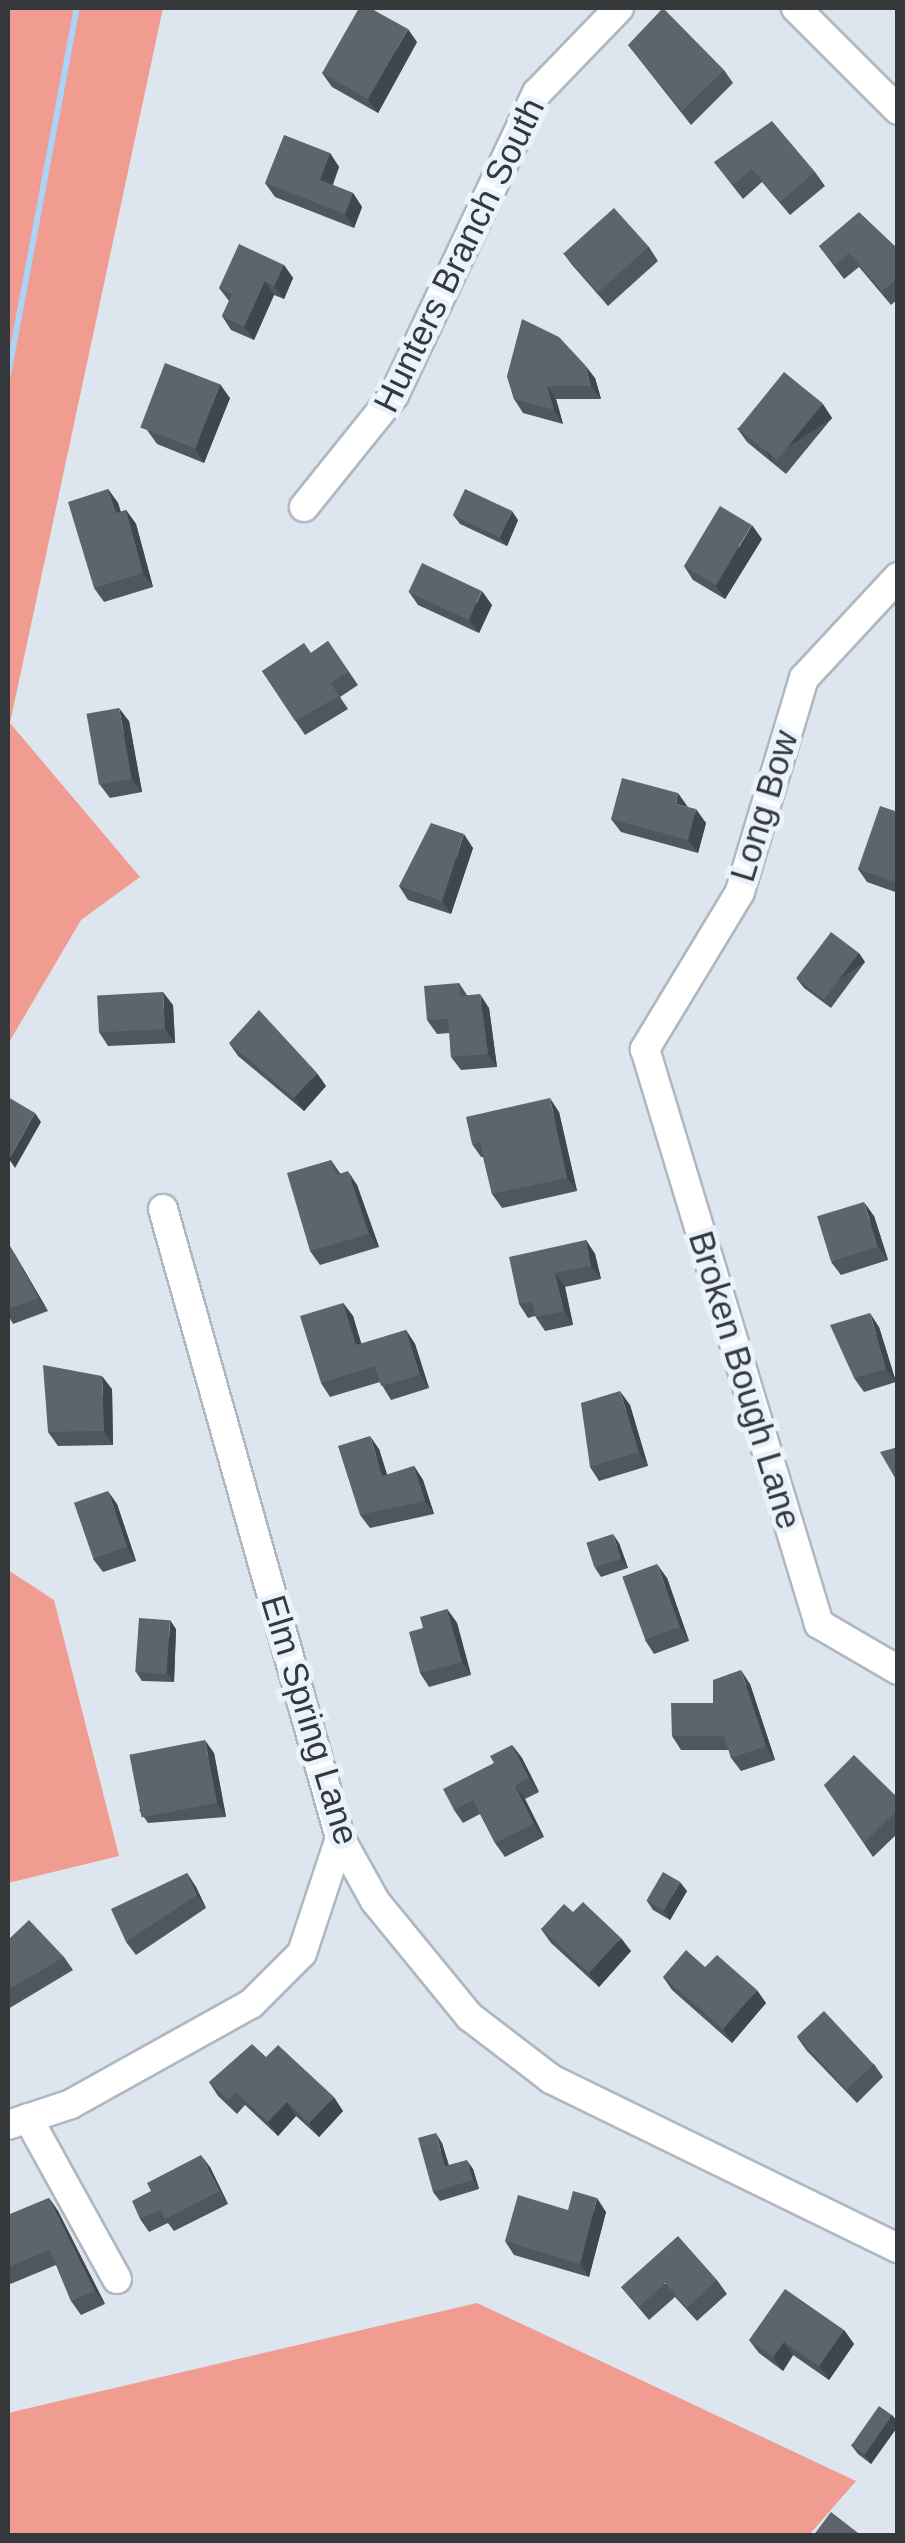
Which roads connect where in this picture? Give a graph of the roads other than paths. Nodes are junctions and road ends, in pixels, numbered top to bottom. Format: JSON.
{"nodes":[{"id":1,"x":618,"y":8,"type":"edge"},
{"id":2,"x":796,"y":8,"type":"edge"},
{"id":3,"x":898,"y":110,"type":"edge"},
{"id":4,"x":304,"y":506,"type":"dead end"},
{"id":5,"x":898,"y":577,"type":"edge"},
{"id":6,"x":645,"y":1049,"type":"joint"},
{"id":7,"x":163,"y":1210,"type":"dead end"},
{"id":8,"x":898,"y":1670,"type":"edge"},
{"id":9,"x":340,"y":1838,"type":"junction"},
{"id":10,"x":18,"y":2122,"type":"edge"},
{"id":11,"x":898,"y":2248,"type":"edge"},
{"id":12,"x":117,"y":2279,"type":"dead end"}],
"edges":[{"from":1,"to":4,"type":"street","name":"Hunters Branch South"},
{"from":2,"to":3,"type":"street"},
{"from":5,"to":6,"type":"street","name":"Long Bow"},
{"from":6,"to":8,"type":"street","name":"Broken Bough Lane"},
{"from":7,"to":9,"type":"street","name":"Elm Spring Lane"},
{"from":9,"to":10,"type":"street"},
{"from":9,"to":11,"type":"street","name":"Elm Spring Lane"},
{"from":10,"to":12,"type":"street"}]}
